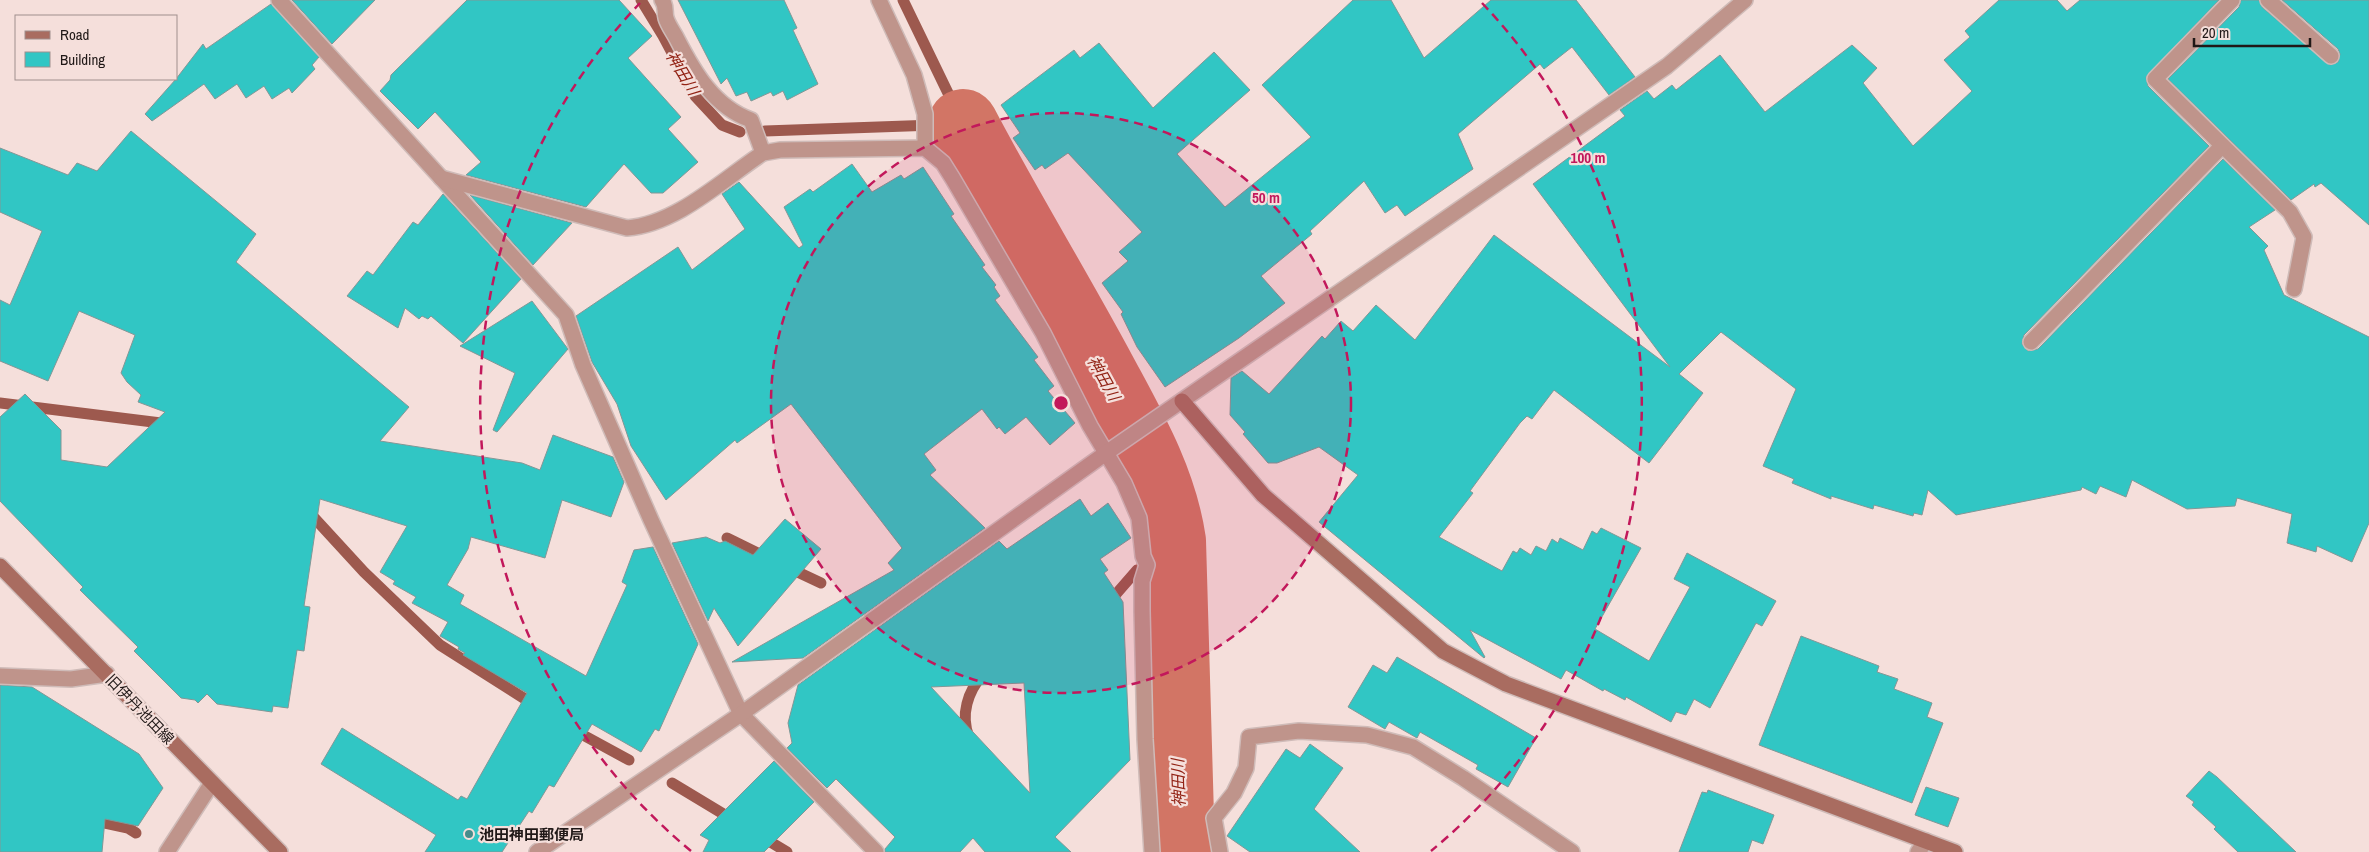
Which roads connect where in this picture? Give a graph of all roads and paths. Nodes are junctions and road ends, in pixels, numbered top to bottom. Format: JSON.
{"nodes":[{"id":1,"x":279,"y":0,"type":"edge"},
{"id":2,"x":662,"y":0,"type":"edge"},
{"id":3,"x":879,"y":0,"type":"edge"},
{"id":4,"x":1745,"y":0,"type":"edge"},
{"id":5,"x":2232,"y":0,"type":"edge"},
{"id":6,"x":2268,"y":0,"type":"edge"},
{"id":7,"x":2331,"y":56,"type":"dead end"},
{"id":8,"x":2222,"y":146,"type":"junction"},
{"id":9,"x":925,"y":148,"type":"junction"},
{"id":10,"x":763,"y":154,"type":"junction"},
{"id":11,"x":441,"y":178,"type":"junction"},
{"id":12,"x":2294,"y":289,"type":"dead end"},
{"id":13,"x":2030,"y":342,"type":"dead end"},
{"id":14,"x":1182,"y":401,"type":"junction"},
{"id":15,"x":1111,"y":450,"type":"junction"},
{"id":16,"x":0,"y":566,"type":"edge"},
{"id":17,"x":107,"y":674,"type":"junction"},
{"id":18,"x":0,"y":676,"type":"edge"},
{"id":19,"x":741,"y":714,"type":"junction"},
{"id":20,"x":212,"y":783,"type":"junction"},
{"id":21,"x":1922,"y":847,"type":"edge"},
{"id":22,"x":166,"y":852,"type":"edge"},
{"id":23,"x":280,"y":852,"type":"edge"},
{"id":24,"x":537,"y":852,"type":"edge"},
{"id":25,"x":876,"y":852,"type":"edge"},
{"id":26,"x":1152,"y":852,"type":"edge"},
{"id":27,"x":1220,"y":852,"type":"edge"},
{"id":28,"x":1572,"y":852,"type":"edge"},
{"id":29,"x":1954,"y":852,"type":"edge"}],
"edges":[{"from":1,"to":11,"type":"street"},
{"from":2,"to":10,"type":"street"},
{"from":3,"to":9,"type":"street"},
{"from":4,"to":14,"type":"street"},
{"from":5,"to":8,"type":"street"},
{"from":6,"to":7,"type":"street"},
{"from":8,"to":12,"type":"street"},
{"from":8,"to":13,"type":"street"},
{"from":9,"to":10,"type":"street"},
{"from":9,"to":15,"type":"street"},
{"from":10,"to":11,"type":"street"},
{"from":11,"to":19,"type":"street"},
{"from":14,"to":15,"type":"street"},
{"from":14,"to":21,"type":"street"},
{"from":15,"to":19,"type":"street"},
{"from":15,"to":26,"type":"street"},
{"from":16,"to":17,"type":"street","name":"旧伊丹池田線"},
{"from":17,"to":18,"type":"street"},
{"from":17,"to":20,"type":"street","name":"旧伊丹池田線"},
{"from":19,"to":24,"type":"street"},
{"from":19,"to":25,"type":"street"},
{"from":20,"to":22,"type":"street"},
{"from":20,"to":23,"type":"street","name":"旧伊丹池田線"},
{"from":21,"to":29,"type":"street"},
{"from":27,"to":28,"type":"street"}]}
